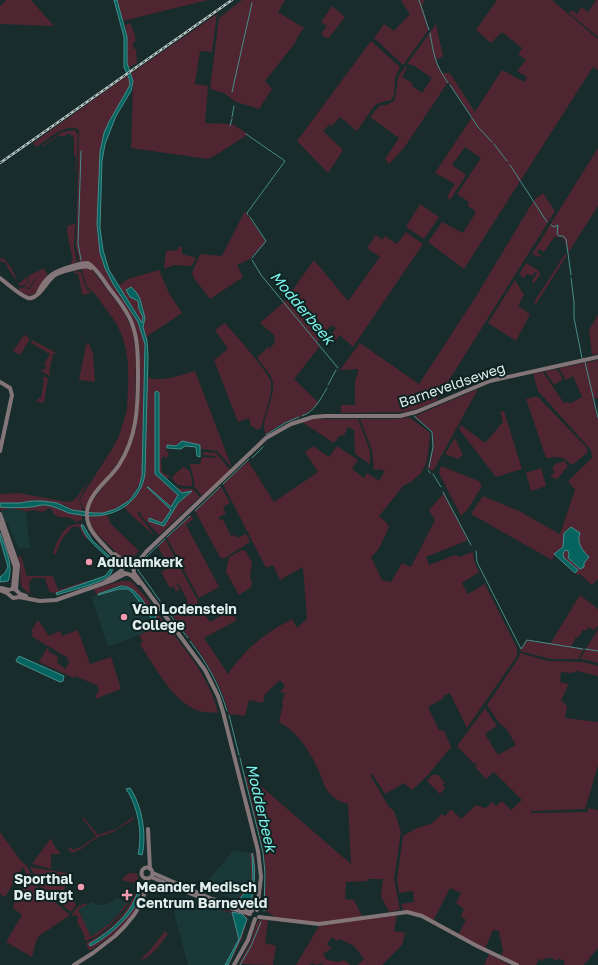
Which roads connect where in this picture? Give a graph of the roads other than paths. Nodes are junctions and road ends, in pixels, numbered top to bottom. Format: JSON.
{"nodes":[{"id":1,"x":0,"y":278,"type":"edge"},
{"id":2,"x":598,"y":357,"type":"edge"},
{"id":3,"x":0,"y":382,"type":"edge"},
{"id":4,"x":0,"y":446,"type":"edge"},
{"id":5,"x":0,"y":451,"type":"edge"},
{"id":6,"x":0,"y":514,"type":"edge"},
{"id":7,"x":0,"y":523,"type":"edge"},
{"id":8,"x":129,"y":570,"type":"junction"},
{"id":9,"x":0,"y":589,"type":"edge"},
{"id":10,"x":14,"y":591,"type":"junction"},
{"id":11,"x":148,"y":829,"type":"dead end"},
{"id":12,"x":148,"y":868,"type":"junction"},
{"id":13,"x":149,"y":877,"type":"junction"},
{"id":14,"x":255,"y":914,"type":"junction"},
{"id":15,"x":74,"y":965,"type":"edge"},
{"id":16,"x":234,"y":965,"type":"edge"},
{"id":17,"x":517,"y":965,"type":"edge"}],
"edges":[{"from":1,"to":8,"type":"street"},
{"from":2,"to":8,"type":"street","name":"Barneveldseweg"},
{"from":3,"to":4,"type":"street"},
{"from":4,"to":5,"type":"street"},
{"from":6,"to":10,"type":"street"},
{"from":7,"to":10,"type":"street"},
{"from":8,"to":10,"type":"street","name":"Barneveldseweg"},
{"from":8,"to":14,"type":"street"},
{"from":9,"to":10,"type":"street","name":"Barneveldseweg"},
{"from":11,"to":12,"type":"street"},
{"from":12,"to":13,"type":"street"},
{"from":12,"to":13,"type":"street"},
{"from":13,"to":14,"type":"street"},
{"from":13,"to":15,"type":"street"},
{"from":14,"to":16,"type":"street"},
{"from":14,"to":17,"type":"street"}]}
